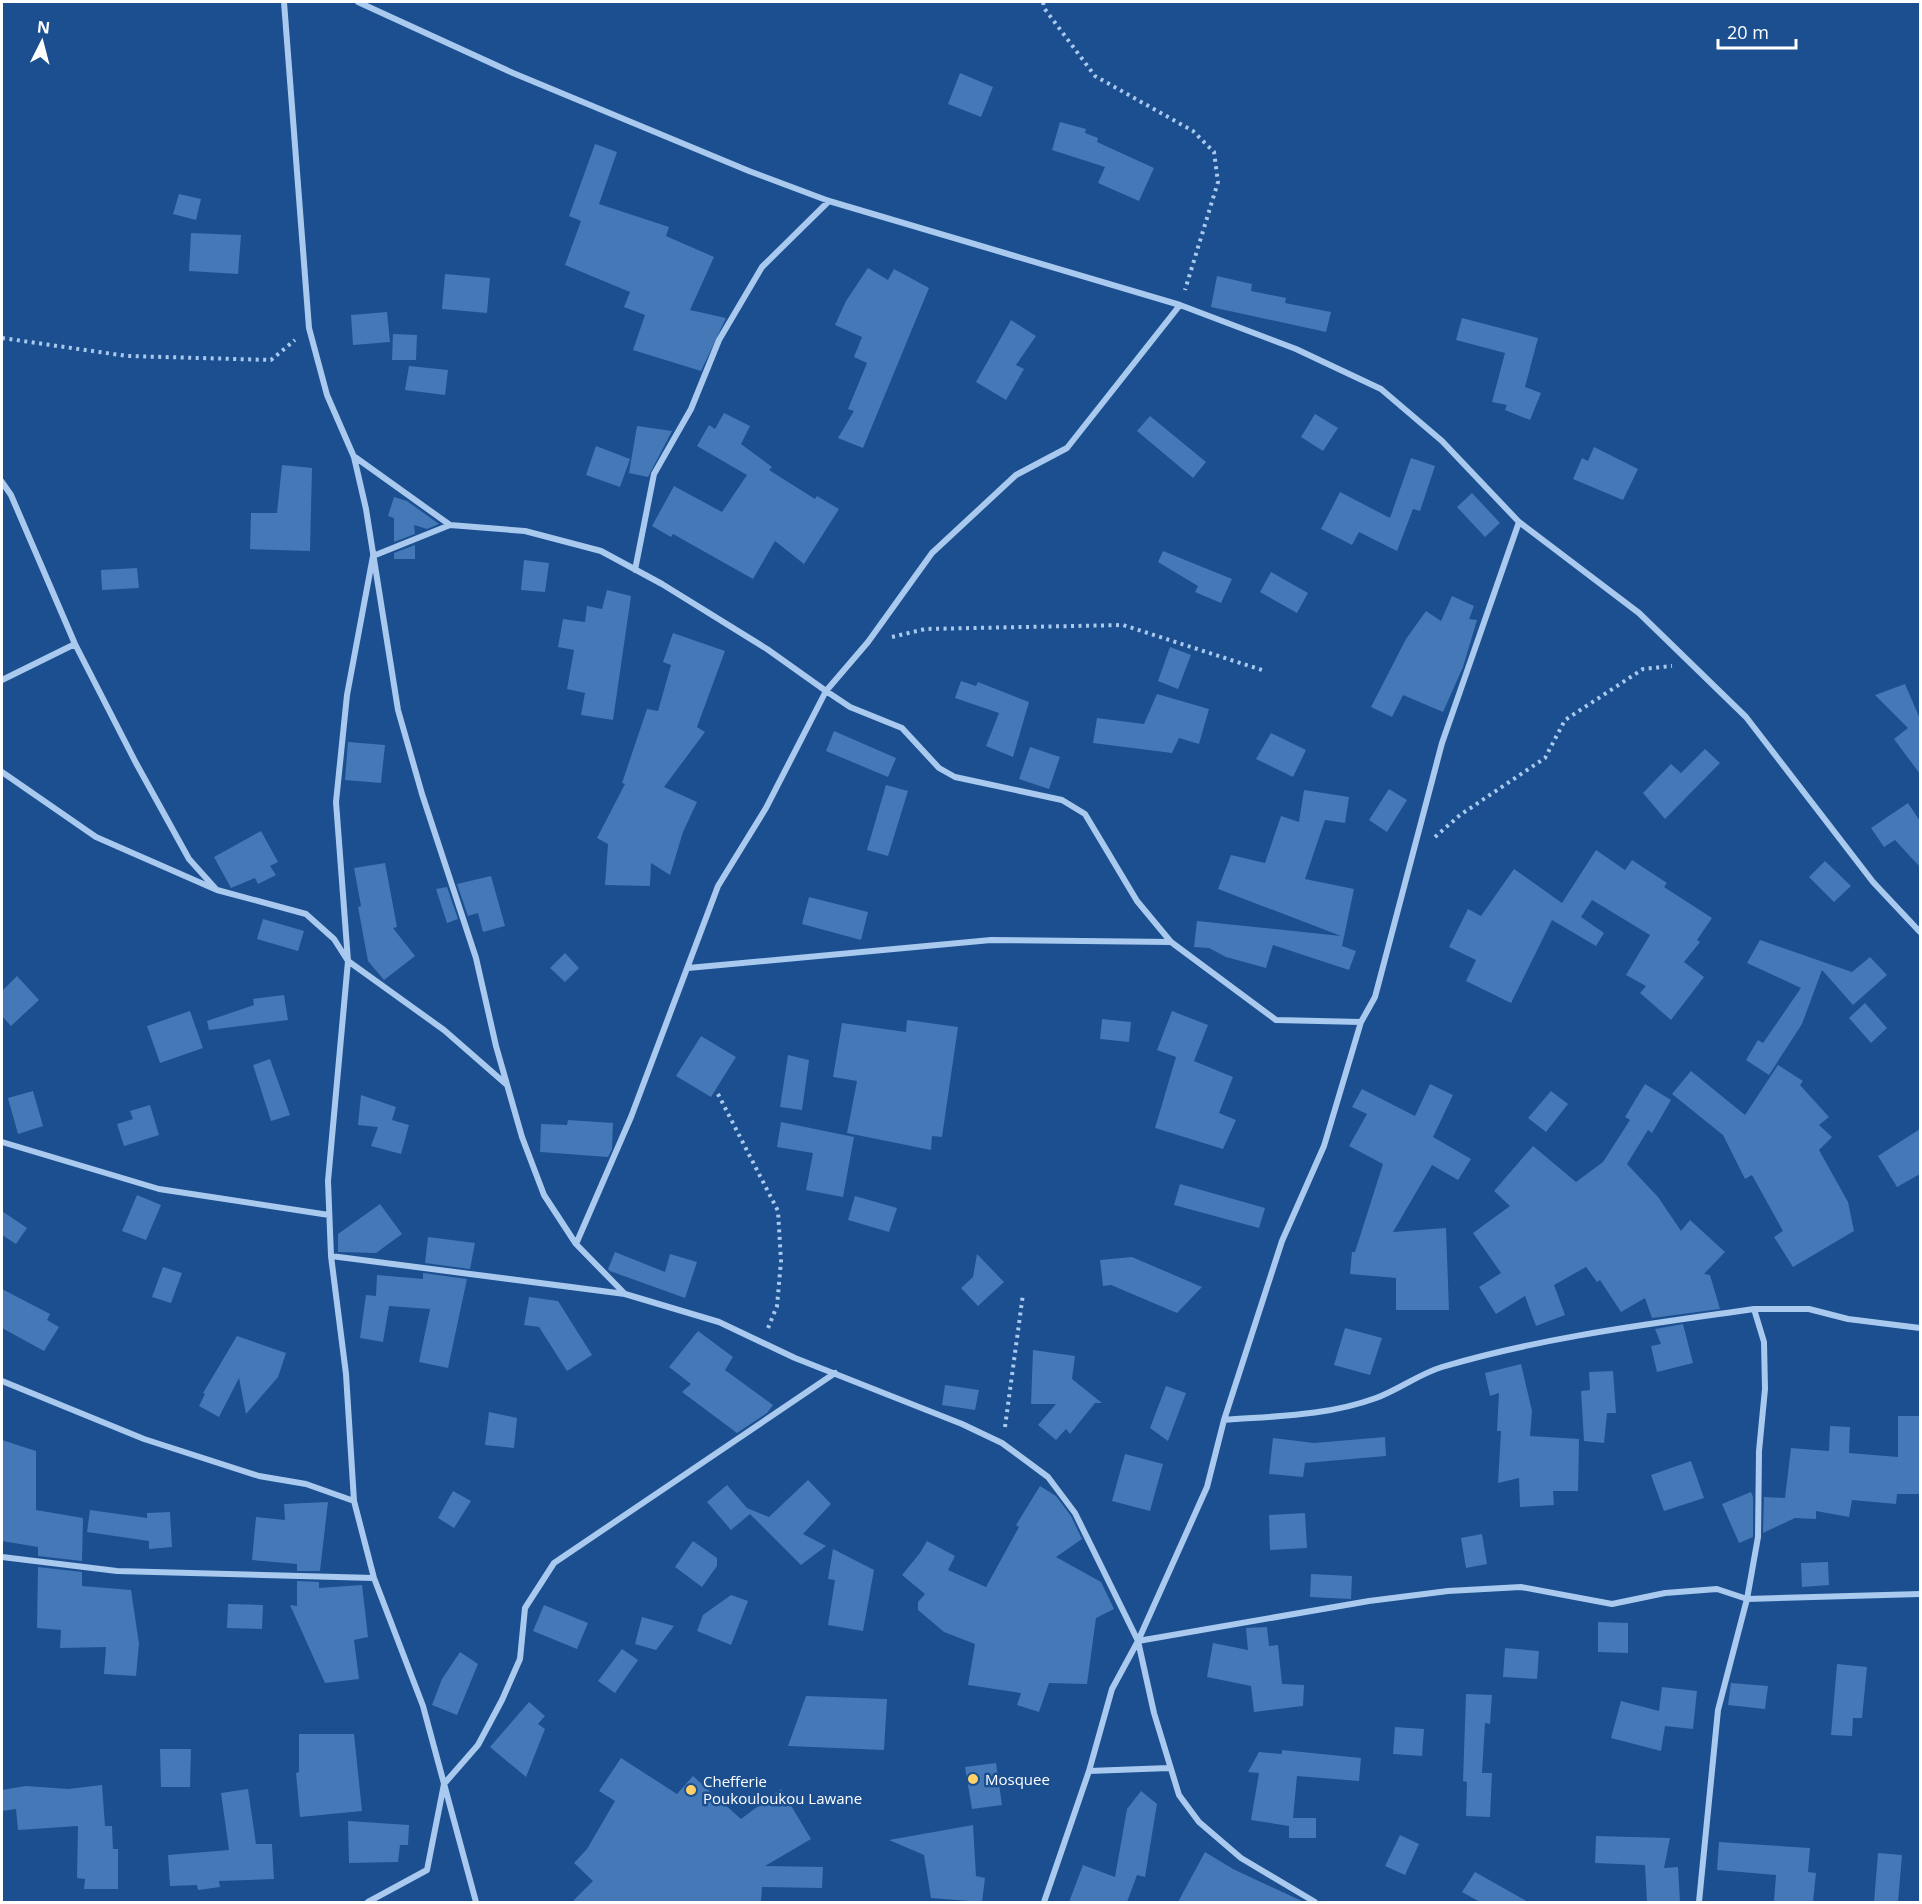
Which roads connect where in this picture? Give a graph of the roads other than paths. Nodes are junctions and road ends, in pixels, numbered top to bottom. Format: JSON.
{"nodes":[{"id":1,"x":284,"y":2,"type":"edge"},
{"id":2,"x":358,"y":2,"type":"edge"},
{"id":3,"x":829,"y":201,"type":"junction"},
{"id":4,"x":1180,"y":305,"type":"junction"},
{"id":5,"x":354,"y":457,"type":"junction"},
{"id":6,"x":2,"y":482,"type":"edge"},
{"id":7,"x":1519,"y":522,"type":"junction"},
{"id":8,"x":450,"y":525,"type":"junction"},
{"id":9,"x":373,"y":556,"type":"junction"},
{"id":10,"x":635,"y":570,"type":"junction"},
{"id":11,"x":75,"y":644,"type":"junction"},
{"id":12,"x":2,"y":680,"type":"edge"},
{"id":13,"x":826,"y":691,"type":"junction"},
{"id":14,"x":2,"y":772,"type":"edge"},
{"id":15,"x":217,"y":890,"type":"junction"},
{"id":16,"x":1920,"y":932,"type":"edge"},
{"id":17,"x":1172,"y":942,"type":"junction"},
{"id":18,"x":348,"y":961,"type":"junction"},
{"id":19,"x":688,"y":968,"type":"junction"},
{"id":20,"x":1361,"y":1022,"type":"junction"},
{"id":21,"x":507,"y":1086,"type":"junction"},
{"id":22,"x":2,"y":1142,"type":"edge"},
{"id":23,"x":329,"y":1215,"type":"junction"},
{"id":24,"x":576,"y":1244,"type":"junction"},
{"id":25,"x":331,"y":1256,"type":"junction"},
{"id":26,"x":626,"y":1294,"type":"junction"},
{"id":27,"x":1754,"y":1309,"type":"junction"},
{"id":28,"x":1920,"y":1328,"type":"edge"},
{"id":29,"x":835,"y":1372,"type":"junction"},
{"id":30,"x":2,"y":1381,"type":"edge"},
{"id":31,"x":1224,"y":1420,"type":"junction"},
{"id":32,"x":354,"y":1501,"type":"junction"},
{"id":33,"x":2,"y":1557,"type":"edge"},
{"id":34,"x":374,"y":1578,"type":"junction"},
{"id":35,"x":1920,"y":1594,"type":"edge"},
{"id":36,"x":1747,"y":1599,"type":"junction"},
{"id":37,"x":1138,"y":1641,"type":"junction"},
{"id":38,"x":1169,"y":1768,"type":"junction"},
{"id":39,"x":1089,"y":1771,"type":"junction"},
{"id":40,"x":444,"y":1784,"type":"junction"},
{"id":41,"x":368,"y":1902,"type":"edge"},
{"id":42,"x":476,"y":1902,"type":"edge"},
{"id":43,"x":1044,"y":1902,"type":"edge"},
{"id":44,"x":1315,"y":1902,"type":"edge"},
{"id":45,"x":1699,"y":1902,"type":"edge"}],
"edges":[{"from":1,"to":5,"type":"street"},
{"from":2,"to":3,"type":"street"},
{"from":3,"to":4,"type":"street"},
{"from":3,"to":10,"type":"street"},
{"from":4,"to":7,"type":"street"},
{"from":4,"to":13,"type":"street"},
{"from":5,"to":8,"type":"street"},
{"from":5,"to":9,"type":"street"},
{"from":6,"to":11,"type":"street"},
{"from":7,"to":16,"type":"street"},
{"from":7,"to":20,"type":"street"},
{"from":8,"to":9,"type":"street"},
{"from":8,"to":10,"type":"street"},
{"from":9,"to":18,"type":"street"},
{"from":9,"to":21,"type":"street"},
{"from":10,"to":13,"type":"street"},
{"from":11,"to":12,"type":"street"},
{"from":11,"to":15,"type":"street"},
{"from":13,"to":17,"type":"street"},
{"from":13,"to":19,"type":"street"},
{"from":14,"to":15,"type":"street"},
{"from":15,"to":18,"type":"street"},
{"from":17,"to":19,"type":"street"},
{"from":17,"to":20,"type":"street"},
{"from":18,"to":21,"type":"street"},
{"from":18,"to":23,"type":"street"},
{"from":19,"to":24,"type":"street"},
{"from":20,"to":31,"type":"street"},
{"from":21,"to":24,"type":"street"},
{"from":22,"to":23,"type":"street"},
{"from":23,"to":25,"type":"street"},
{"from":24,"to":26,"type":"street"},
{"from":25,"to":26,"type":"street"},
{"from":25,"to":32,"type":"street"},
{"from":26,"to":29,"type":"street"},
{"from":27,"to":28,"type":"street"},
{"from":27,"to":31,"type":"street"},
{"from":27,"to":36,"type":"street"},
{"from":29,"to":37,"type":"street"},
{"from":29,"to":40,"type":"street"},
{"from":30,"to":32,"type":"street"},
{"from":31,"to":37,"type":"street"},
{"from":32,"to":34,"type":"street"},
{"from":33,"to":34,"type":"street"},
{"from":34,"to":40,"type":"street"},
{"from":35,"to":36,"type":"street"},
{"from":36,"to":37,"type":"street"},
{"from":36,"to":45,"type":"street"},
{"from":37,"to":38,"type":"street"},
{"from":37,"to":39,"type":"street"},
{"from":38,"to":39,"type":"street"},
{"from":38,"to":44,"type":"street"},
{"from":39,"to":43,"type":"street"},
{"from":40,"to":41,"type":"street"},
{"from":40,"to":42,"type":"street"}]}
